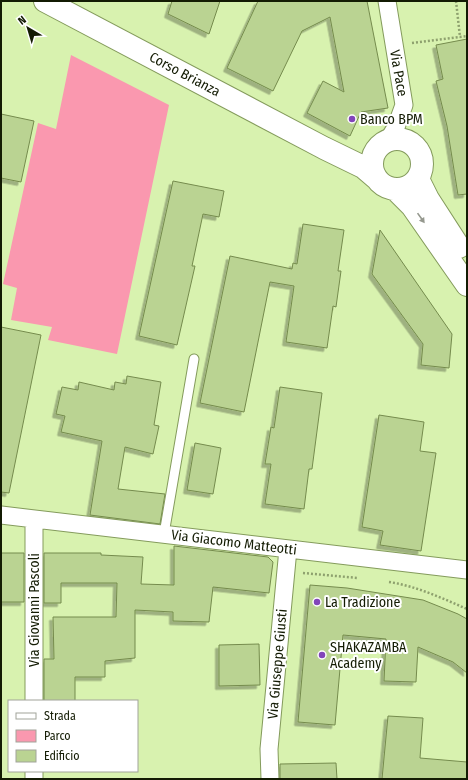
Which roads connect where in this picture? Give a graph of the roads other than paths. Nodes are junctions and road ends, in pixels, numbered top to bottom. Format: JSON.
{"nodes":[{"id":1,"x":387,"y":1,"type":"edge"},
{"id":2,"x":54,"y":3,"type":"edge"},
{"id":3,"x":383,"y":144,"type":"junction"},
{"id":4,"x":324,"y":148,"type":"junction"},
{"id":5,"x":418,"y":179,"type":"junction"},
{"id":6,"x":386,"y":184,"type":"junction"},
{"id":7,"x":467,"y":260,"type":"edge"},
{"id":8,"x":467,"y":285,"type":"edge"},
{"id":9,"x":194,"y":359,"type":"dead end"},
{"id":10,"x":1,"y":515,"type":"edge"},
{"id":11,"x":34,"y":520,"type":"junction"},
{"id":12,"x":164,"y":534,"type":"junction"},
{"id":13,"x":288,"y":549,"type":"junction"},
{"id":14,"x":467,"y":570,"type":"edge"},
{"id":15,"x":34,"y":700,"type":"edge"},
{"id":16,"x":270,"y":779,"type":"edge"}],
"edges":[{"from":1,"to":3,"type":"street","name":"Via Pace"},
{"from":2,"to":4,"type":"main road","name":"Corso Brianza"},
{"from":3,"to":4,"type":"main road","name":"Corso Brianza"},
{"from":3,"to":5,"type":"main road"},
{"from":3,"to":6,"type":"main road"},
{"from":4,"to":6,"type":"main road","name":"Corso Brianza"},
{"from":5,"to":6,"type":"main road"},
{"from":5,"to":7,"type":"main road"},
{"from":6,"to":8,"type":"main road","name":"Corso Brianza","one_way":true},
{"from":9,"to":12,"type":"lane"},
{"from":10,"to":11,"type":"street","name":"Via Giacomo Matteotti"},
{"from":11,"to":12,"type":"street","name":"Via Giacomo Matteotti"},
{"from":11,"to":15,"type":"street","name":"Via Giovanni Pascoli"},
{"from":12,"to":13,"type":"street","name":"Via Giacomo Matteotti"},
{"from":13,"to":14,"type":"street","name":"Via Giacomo Matteotti"},
{"from":13,"to":16,"type":"street","name":"Via Giuseppe Giusti"}]}
